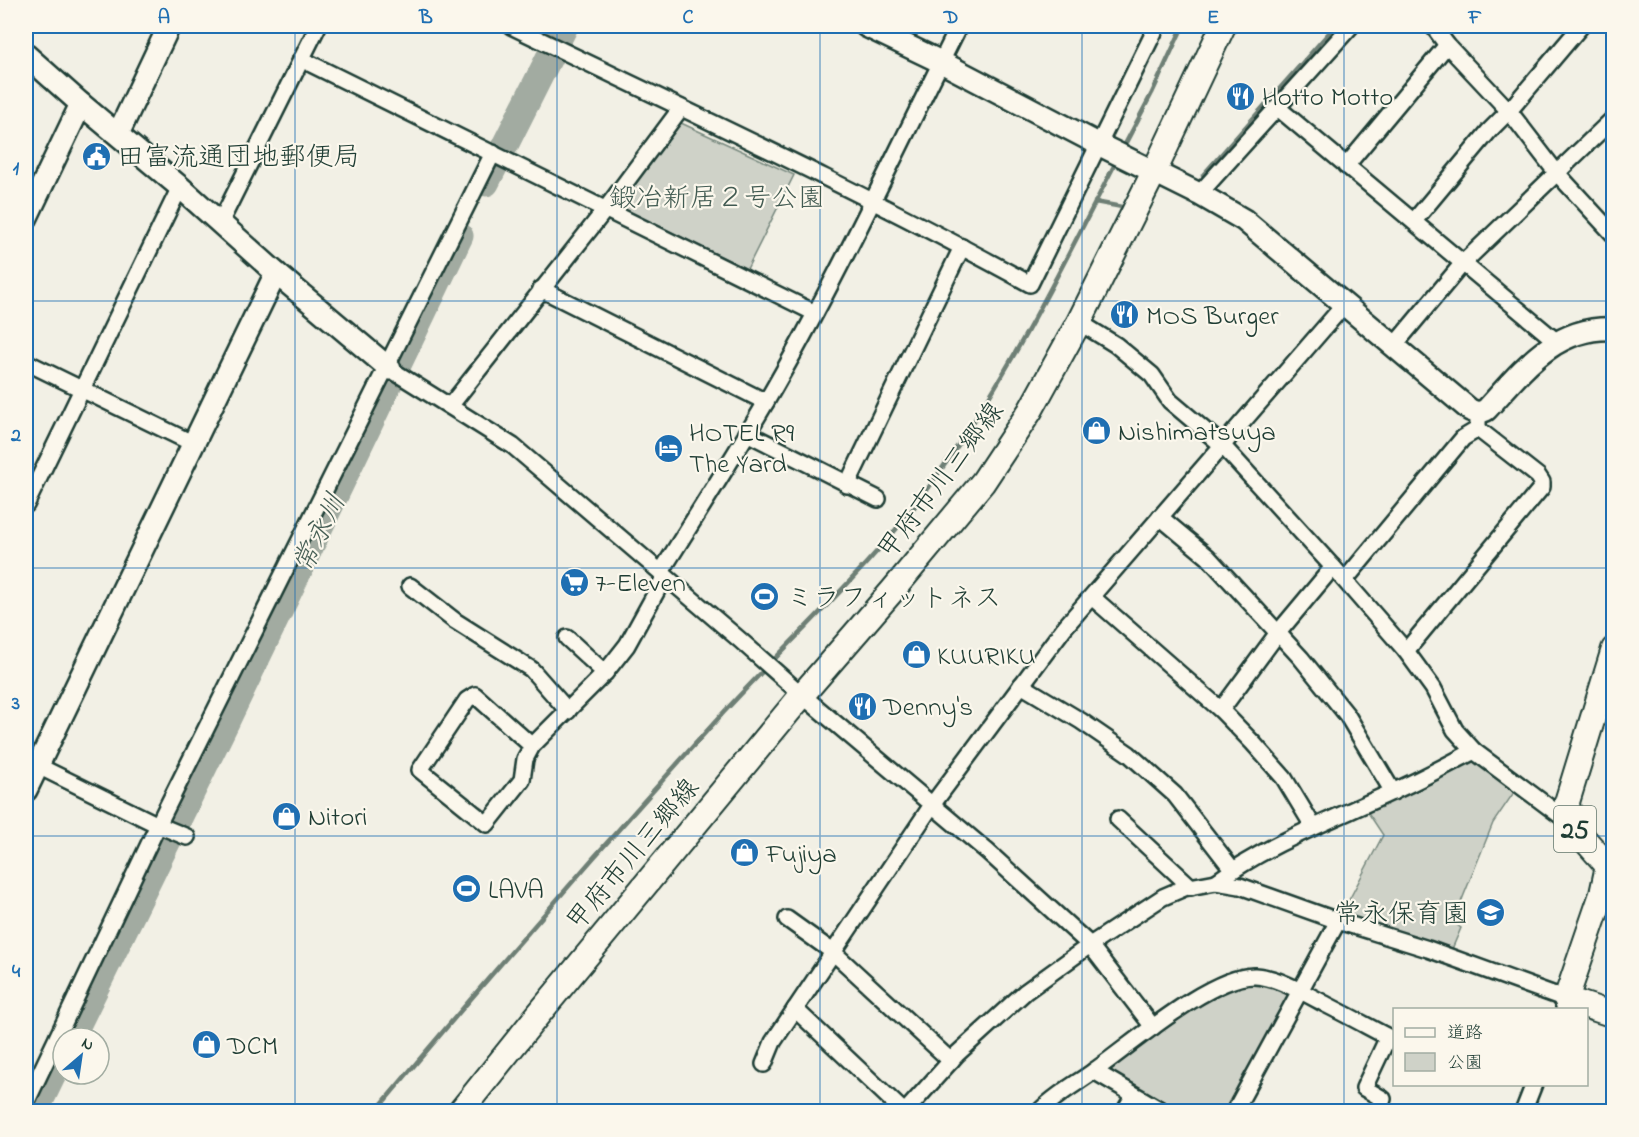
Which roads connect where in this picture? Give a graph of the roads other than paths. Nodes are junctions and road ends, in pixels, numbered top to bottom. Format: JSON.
{"nodes":[{"id":1,"x":169,"y":26,"type":"edge"},
{"id":2,"x":318,"y":26,"type":"edge"},
{"id":3,"x":511,"y":26,"type":"edge"},
{"id":4,"x":866,"y":26,"type":"edge"},
{"id":5,"x":959,"y":26,"type":"edge"},
{"id":6,"x":1156,"y":26,"type":"edge"},
{"id":7,"x":1223,"y":26,"type":"edge"},
{"id":8,"x":1351,"y":26,"type":"edge"},
{"id":9,"x":1433,"y":26,"type":"edge"},
{"id":10,"x":1581,"y":26,"type":"edge"},
{"id":11,"x":1448,"y":45,"type":"junction"},
{"id":12,"x":26,"y":55,"type":"edge"},
{"id":13,"x":301,"y":59,"type":"junction"},
{"id":14,"x":941,"y":62,"type":"junction"},
{"id":15,"x":81,"y":104,"type":"junction"},
{"id":16,"x":681,"y":108,"type":"junction"},
{"id":17,"x":1278,"y":108,"type":"junction"},
{"id":18,"x":1509,"y":111,"type":"junction"},
{"id":19,"x":1614,"y":118,"type":"edge"},
{"id":20,"x":118,"y":134,"type":"junction"},
{"id":21,"x":1102,"y":146,"type":"junction"},
{"id":22,"x":499,"y":156,"type":"junction"},
{"id":23,"x":1346,"y":166,"type":"junction"},
{"id":24,"x":1145,"y":167,"type":"junction"},
{"id":25,"x":1556,"y":172,"type":"junction"},
{"id":26,"x":180,"y":187,"type":"junction"},
{"id":27,"x":1199,"y":194,"type":"junction"},
{"id":28,"x":873,"y":202,"type":"junction"},
{"id":29,"x":605,"y":210,"type":"junction"},
{"id":30,"x":26,"y":219,"type":"edge"},
{"id":31,"x":1414,"y":221,"type":"junction"},
{"id":32,"x":220,"y":223,"type":"junction"},
{"id":33,"x":1614,"y":235,"type":"edge"},
{"id":34,"x":962,"y":247,"type":"junction"},
{"id":35,"x":1463,"y":263,"type":"junction"},
{"id":36,"x":276,"y":273,"type":"junction"},
{"id":37,"x":541,"y":289,"type":"junction"},
{"id":38,"x":1344,"y":305,"type":"junction"},
{"id":39,"x":815,"y":312,"type":"junction"},
{"id":40,"x":1079,"y":322,"type":"junction"},
{"id":41,"x":1614,"y":329,"type":"edge"},
{"id":42,"x":1557,"y":342,"type":"junction"},
{"id":43,"x":1393,"y":346,"type":"junction"},
{"id":44,"x":26,"y":362,"type":"edge"},
{"id":45,"x":394,"y":371,"type":"junction"},
{"id":46,"x":82,"y":390,"type":"junction"},
{"id":47,"x":766,"y":402,"type":"junction"},
{"id":48,"x":450,"y":406,"type":"junction"},
{"id":49,"x":1478,"y":421,"type":"junction"},
{"id":50,"x":747,"y":433,"type":"junction"},
{"id":51,"x":194,"y":444,"type":"junction"},
{"id":52,"x":1222,"y":445,"type":"junction"},
{"id":53,"x":847,"y":485,"type":"junction"},
{"id":54,"x":878,"y":499,"type":"dead end"},
{"id":55,"x":26,"y":505,"type":"edge"},
{"id":56,"x":1160,"y":517,"type":"junction"},
{"id":57,"x":1333,"y":567,"type":"junction"},
{"id":58,"x":663,"y":574,"type":"junction"},
{"id":59,"x":1345,"y":580,"type":"junction"},
{"id":60,"x":410,"y":586,"type":"dead end"},
{"id":61,"x":1092,"y":597,"type":"junction"},
{"id":62,"x":1277,"y":634,"type":"junction"},
{"id":63,"x":567,"y":638,"type":"dead end"},
{"id":64,"x":1614,"y":649,"type":"edge"},
{"id":65,"x":1406,"y":651,"type":"junction"},
{"id":66,"x":605,"y":673,"type":"junction"},
{"id":67,"x":1021,"y":685,"type":"junction"},
{"id":68,"x":794,"y":688,"type":"junction"},
{"id":69,"x":1221,"y":710,"type":"junction"},
{"id":70,"x":568,"y":711,"type":"junction"},
{"id":71,"x":532,"y":746,"type":"junction"},
{"id":72,"x":1474,"y":751,"type":"junction"},
{"id":73,"x":31,"y":763,"type":"edge"},
{"id":74,"x":26,"y":790,"type":"edge"},
{"id":75,"x":1394,"y":792,"type":"junction"},
{"id":76,"x":932,"y":805,"type":"junction"},
{"id":77,"x":1118,"y":819,"type":"dead end"},
{"id":78,"x":1569,"y":822,"type":"junction"},
{"id":79,"x":158,"y":825,"type":"junction"},
{"id":80,"x":1313,"y":826,"type":"junction"},
{"id":81,"x":188,"y":837,"type":"dead end"},
{"id":82,"x":1608,"y":855,"type":"edge"},
{"id":83,"x":1233,"y":870,"type":"junction"},
{"id":84,"x":1216,"y":882,"type":"junction"},
{"id":85,"x":1191,"y":887,"type":"junction"},
{"id":86,"x":788,"y":919,"type":"dead end"},
{"id":87,"x":1338,"y":921,"type":"junction"},
{"id":88,"x":1090,"y":945,"type":"junction"},
{"id":89,"x":833,"y":952,"type":"junction"},
{"id":90,"x":1300,"y":991,"type":"junction"},
{"id":91,"x":1564,"y":1004,"type":"edge"},
{"id":92,"x":1582,"y":1008,"type":"edge"},
{"id":93,"x":795,"y":1009,"type":"junction"},
{"id":94,"x":1588,"y":1009,"type":"edge"},
{"id":95,"x":1614,"y":1015,"type":"edge"},
{"id":96,"x":1153,"y":1027,"type":"junction"},
{"id":97,"x":951,"y":1061,"type":"junction"},
{"id":98,"x":764,"y":1064,"type":"dead end"},
{"id":99,"x":1094,"y":1071,"type":"junction"},
{"id":100,"x":1533,"y":1086,"type":"edge"},
{"id":101,"x":1134,"y":1095,"type":"junction"},
{"id":102,"x":26,"y":1103,"type":"edge"},
{"id":103,"x":460,"y":1112,"type":"edge"},
{"id":104,"x":905,"y":1112,"type":"edge"},
{"id":105,"x":1039,"y":1112,"type":"edge"},
{"id":106,"x":1125,"y":1112,"type":"edge"},
{"id":107,"x":1164,"y":1112,"type":"edge"},
{"id":108,"x":1234,"y":1112,"type":"edge"},
{"id":109,"x":1377,"y":1112,"type":"edge"},
{"id":110,"x":1523,"y":1112,"type":"edge"}],
"edges":[{"from":1,"to":20,"type":"street"},
{"from":2,"to":13,"type":"street"},
{"from":3,"to":16,"type":"street"},
{"from":4,"to":14,"type":"street"},
{"from":5,"to":14,"type":"street"},
{"from":6,"to":21,"type":"street"},
{"from":7,"to":24,"type":"main road","name":"甲府市川三郷線"},
{"from":8,"to":17,"type":"street"},
{"from":9,"to":11,"type":"street"},
{"from":10,"to":18,"type":"street"},
{"from":11,"to":18,"type":"street"},
{"from":11,"to":23,"type":"street"},
{"from":12,"to":15,"type":"street"},
{"from":13,"to":22,"type":"street"},
{"from":13,"to":32,"type":"street"},
{"from":14,"to":21,"type":"street"},
{"from":14,"to":28,"type":"street"},
{"from":15,"to":20,"type":"street"},
{"from":15,"to":30,"type":"street"},
{"from":16,"to":28,"type":"street"},
{"from":16,"to":29,"type":"street"},
{"from":17,"to":23,"type":"street"},
{"from":17,"to":27,"type":"street"},
{"from":18,"to":25,"type":"street"},
{"from":18,"to":31,"type":"street"},
{"from":19,"to":25,"type":"street"},
{"from":20,"to":26,"type":"street"},
{"from":21,"to":24,"type":"street"},
{"from":21,"to":34,"type":"street"},
{"from":22,"to":29,"type":"street"},
{"from":22,"to":45,"type":"street"},
{"from":23,"to":31,"type":"street"},
{"from":24,"to":27,"type":"street"},
{"from":24,"to":40,"type":"main road","name":"甲府市川三郷線"},
{"from":25,"to":33,"type":"street"},
{"from":25,"to":35,"type":"street"},
{"from":26,"to":32,"type":"street"},
{"from":26,"to":46,"type":"street"},
{"from":27,"to":38,"type":"street"},
{"from":28,"to":34,"type":"street"},
{"from":28,"to":39,"type":"street"},
{"from":29,"to":37,"type":"street"},
{"from":29,"to":39,"type":"street"},
{"from":31,"to":35,"type":"street"},
{"from":32,"to":36,"type":"street"},
{"from":34,"to":53,"type":"street"},
{"from":35,"to":42,"type":"street"},
{"from":35,"to":43,"type":"street"},
{"from":36,"to":45,"type":"street"},
{"from":36,"to":51,"type":"street"},
{"from":37,"to":47,"type":"street"},
{"from":37,"to":48,"type":"street"},
{"from":38,"to":43,"type":"street"},
{"from":38,"to":52,"type":"street"},
{"from":39,"to":47,"type":"street"},
{"from":40,"to":52,"type":"street"},
{"from":40,"to":68,"type":"main road","name":"甲府市川三郷線"},
{"from":41,"to":42,"type":"street"},
{"from":42,"to":49,"type":"street"},
{"from":43,"to":49,"type":"street"},
{"from":44,"to":46,"type":"street"},
{"from":45,"to":48,"type":"street"},
{"from":45,"to":79,"type":"street"},
{"from":46,"to":51,"type":"street"},
{"from":46,"to":55,"type":"street"},
{"from":47,"to":50,"type":"street"},
{"from":48,"to":58,"type":"street"},
{"from":49,"to":59,"type":"street"},
{"from":49,"to":65,"type":"street"},
{"from":50,"to":53,"type":"street"},
{"from":50,"to":58,"type":"street"},
{"from":51,"to":73,"type":"street"},
{"from":52,"to":56,"type":"street"},
{"from":52,"to":57,"type":"street"},
{"from":53,"to":54,"type":"street"},
{"from":56,"to":61,"type":"street"},
{"from":56,"to":62,"type":"street"},
{"from":57,"to":59,"type":"street"},
{"from":57,"to":62,"type":"street"},
{"from":58,"to":66,"type":"street"},
{"from":58,"to":68,"type":"street"},
{"from":59,"to":65,"type":"street"},
{"from":60,"to":70,"type":"street"},
{"from":61,"to":67,"type":"street"},
{"from":61,"to":69,"type":"street"},
{"from":62,"to":69,"type":"street"},
{"from":62,"to":75,"type":"street"},
{"from":63,"to":66,"type":"street"},
{"from":64,"to":78,"type":"main road","number":"25"},
{"from":65,"to":72,"type":"street"},
{"from":66,"to":70,"type":"street"},
{"from":67,"to":76,"type":"street"},
{"from":67,"to":83,"type":"street"},
{"from":68,"to":76,"type":"street"},
{"from":68,"to":103,"type":"main road","name":"甲府市川三郷線"},
{"from":69,"to":80,"type":"street"},
{"from":70,"to":71,"type":"street"},
{"from":71,"to":71,"type":"street"},
{"from":72,"to":75,"type":"street"},
{"from":72,"to":78,"type":"street"},
{"from":73,"to":74,"type":"street"},
{"from":73,"to":79,"type":"street"},
{"from":75,"to":80,"type":"street"},
{"from":76,"to":88,"type":"street"},
{"from":76,"to":89,"type":"street"},
{"from":77,"to":85,"type":"street"},
{"from":78,"to":82,"type":"main road","number":"25"},
{"from":79,"to":81,"type":"street"},
{"from":79,"to":102,"type":"street"},
{"from":80,"to":83,"type":"street"},
{"from":82,"to":91,"type":"main road","number":"25"},
{"from":83,"to":84,"type":"street"},
{"from":84,"to":85,"type":"street"},
{"from":84,"to":87,"type":"street"},
{"from":85,"to":88,"type":"street"},
{"from":86,"to":89,"type":"street"},
{"from":87,"to":90,"type":"street"},
{"from":87,"to":91,"type":"street"},
{"from":88,"to":96,"type":"street"},
{"from":88,"to":97,"type":"street"},
{"from":89,"to":93,"type":"street"},
{"from":89,"to":97,"type":"street"},
{"from":90,"to":96,"type":"street"},
{"from":90,"to":108,"type":"street"},
{"from":90,"to":109,"type":"street"},
{"from":91,"to":92,"type":"main road"},
{"from":93,"to":98,"type":"street"},
{"from":93,"to":104,"type":"street"},
{"from":94,"to":95,"type":"main road"},
{"from":96,"to":99,"type":"street"},
{"from":97,"to":104,"type":"street"},
{"from":99,"to":101,"type":"street"},
{"from":99,"to":105,"type":"street"},
{"from":100,"to":110,"type":"street"},
{"from":101,"to":106,"type":"street"},
{"from":101,"to":107,"type":"street"}]}
